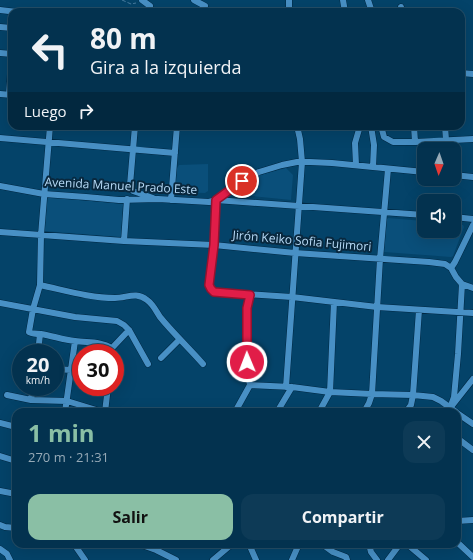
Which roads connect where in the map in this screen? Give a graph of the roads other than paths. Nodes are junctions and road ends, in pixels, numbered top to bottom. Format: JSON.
{"nodes":[{"id":1,"x":194,"y":0,"type":"edge"},
{"id":2,"x":289,"y":0,"type":"edge"},
{"id":3,"x":294,"y":0,"type":"edge"},
{"id":4,"x":139,"y":2,"type":"edge"},
{"id":5,"x":150,"y":6,"type":"dead end"},
{"id":6,"x":205,"y":6,"type":"dead end"},
{"id":7,"x":49,"y":130,"type":"edge"},
{"id":8,"x":135,"y":130,"type":"edge"},
{"id":9,"x":177,"y":130,"type":"edge"},
{"id":10,"x":297,"y":130,"type":"edge"},
{"id":11,"x":359,"y":130,"type":"edge"},
{"id":12,"x":372,"y":130,"type":"edge"},
{"id":13,"x":382,"y":130,"type":"edge"},
{"id":14,"x":414,"y":130,"type":"edge"},
{"id":15,"x":445,"y":130,"type":"edge"},
{"id":16,"x":0,"y":138,"type":"edge"},
{"id":17,"x":473,"y":139,"type":"edge"},
{"id":18,"x":446,"y":140,"type":"junction"},
{"id":19,"x":48,"y":141,"type":"junction"},
{"id":20,"x":415,"y":142,"type":"junction"},
{"id":21,"x":133,"y":149,"type":"junction"},
{"id":22,"x":175,"y":153,"type":"junction"},
{"id":23,"x":302,"y":162,"type":"junction"},
{"id":24,"x":356,"y":166,"type":"junction"},
{"id":25,"x":374,"y":167,"type":"junction"},
{"id":26,"x":388,"y":169,"type":"junction"},
{"id":27,"x":417,"y":171,"type":"edge"},
{"id":28,"x":461,"y":176,"type":"edge"},
{"id":29,"x":473,"y":177,"type":"edge"},
{"id":30,"x":0,"y":186,"type":"edge"},
{"id":31,"x":44,"y":194,"type":"junction"},
{"id":32,"x":127,"y":199,"type":"junction"},
{"id":33,"x":158,"y":199,"type":"junction"},
{"id":34,"x":171,"y":200,"type":"junction"},
{"id":35,"x":216,"y":200,"type":"junction"},
{"id":36,"x":299,"y":206,"type":"junction"},
{"id":37,"x":384,"y":213,"type":"junction"},
{"id":38,"x":417,"y":215,"type":"edge"},
{"id":39,"x":461,"y":218,"type":"edge"},
{"id":40,"x":473,"y":219,"type":"edge"},
{"id":41,"x":473,"y":225,"type":"edge"},
{"id":42,"x":0,"y":232,"type":"edge"},
{"id":43,"x":41,"y":235,"type":"junction"},
{"id":44,"x":124,"y":241,"type":"junction"},
{"id":45,"x":214,"y":245,"type":"junction"},
{"id":46,"x":295,"y":253,"type":"junction"},
{"id":47,"x":380,"y":259,"type":"junction"},
{"id":48,"x":451,"y":268,"type":"junction"},
{"id":49,"x":462,"y":284,"type":"junction"},
{"id":50,"x":40,"y":285,"type":"junction"},
{"id":51,"x":473,"y":288,"type":"edge"},
{"id":52,"x":250,"y":295,"type":"junction"},
{"id":53,"x":292,"y":297,"type":"junction"},
{"id":54,"x":334,"y":302,"type":"junction"},
{"id":55,"x":0,"y":303,"type":"edge"},
{"id":56,"x":377,"y":307,"type":"junction"},
{"id":57,"x":33,"y":309,"type":"junction"},
{"id":58,"x":418,"y":310,"type":"junction"},
{"id":59,"x":461,"y":312,"type":"junction"},
{"id":60,"x":473,"y":313,"type":"edge"},
{"id":61,"x":129,"y":330,"type":"junction"},
{"id":62,"x":40,"y":334,"type":"junction"},
{"id":63,"x":180,"y":339,"type":"junction"},
{"id":64,"x":75,"y":342,"type":"junction"},
{"id":65,"x":39,"y":344,"type":"edge"},
{"id":66,"x":106,"y":344,"type":"edge"},
{"id":67,"x":117,"y":344,"type":"edge"},
{"id":68,"x":161,"y":358,"type":"dead end"},
{"id":69,"x":148,"y":364,"type":"dead end"},
{"id":70,"x":203,"y":364,"type":"dead end"},
{"id":71,"x":64,"y":370,"type":"edge"},
{"id":72,"x":71,"y":370,"type":"junction"},
{"id":73,"x":473,"y":379,"type":"edge"},
{"id":74,"x":250,"y":385,"type":"junction"},
{"id":75,"x":289,"y":387,"type":"junction"},
{"id":76,"x":330,"y":392,"type":"junction"},
{"id":77,"x":372,"y":394,"type":"junction"},
{"id":78,"x":7,"y":395,"type":"dead end"},
{"id":79,"x":413,"y":395,"type":"junction"},
{"id":80,"x":32,"y":396,"type":"edge"},
{"id":81,"x":107,"y":396,"type":"edge"},
{"id":82,"x":31,"y":400,"type":"junction"},
{"id":83,"x":67,"y":401,"type":"junction"},
{"id":84,"x":66,"y":408,"type":"edge"},
{"id":85,"x":91,"y":408,"type":"edge"},
{"id":86,"x":105,"y":408,"type":"edge"},
{"id":87,"x":237,"y":408,"type":"edge"},
{"id":88,"x":279,"y":408,"type":"edge"},
{"id":89,"x":321,"y":408,"type":"edge"},
{"id":90,"x":366,"y":408,"type":"edge"},
{"id":91,"x":409,"y":408,"type":"edge"},
{"id":92,"x":447,"y":408,"type":"edge"},
{"id":93,"x":450,"y":408,"type":"edge"},
{"id":94,"x":451,"y":408,"type":"edge"},
{"id":95,"x":461,"y":415,"type":"edge"},
{"id":96,"x":0,"y":423,"type":"edge"},
{"id":97,"x":473,"y":424,"type":"edge"},
{"id":98,"x":12,"y":426,"type":"edge"},
{"id":99,"x":461,"y":441,"type":"edge"},
{"id":100,"x":473,"y":450,"type":"edge"},
{"id":101,"x":0,"y":456,"type":"edge"},
{"id":102,"x":12,"y":459,"type":"edge"},
{"id":103,"x":0,"y":491,"type":"edge"},
{"id":104,"x":12,"y":493,"type":"edge"},
{"id":105,"x":473,"y":520,"type":"edge"},
{"id":106,"x":461,"y":521,"type":"edge"},
{"id":107,"x":0,"y":525,"type":"edge"},
{"id":108,"x":12,"y":528,"type":"edge"},
{"id":109,"x":461,"y":546,"type":"edge"},
{"id":110,"x":77,"y":548,"type":"edge"},
{"id":111,"x":150,"y":548,"type":"edge"},
{"id":112,"x":227,"y":548,"type":"edge"},
{"id":113,"x":251,"y":548,"type":"edge"},
{"id":114,"x":297,"y":548,"type":"edge"},
{"id":115,"x":328,"y":548,"type":"edge"},
{"id":116,"x":370,"y":548,"type":"edge"},
{"id":117,"x":397,"y":548,"type":"edge"},
{"id":118,"x":412,"y":548,"type":"edge"},
{"id":119,"x":0,"y":549,"type":"edge"},
{"id":120,"x":473,"y":557,"type":"edge"},
{"id":121,"x":10,"y":560,"type":"edge"},
{"id":122,"x":85,"y":560,"type":"edge"},
{"id":123,"x":176,"y":560,"type":"edge"},
{"id":124,"x":213,"y":560,"type":"edge"},
{"id":125,"x":256,"y":560,"type":"edge"},
{"id":126,"x":292,"y":560,"type":"edge"},
{"id":127,"x":347,"y":560,"type":"edge"},
{"id":128,"x":377,"y":560,"type":"edge"},
{"id":129,"x":388,"y":560,"type":"edge"},
{"id":130,"x":426,"y":560,"type":"edge"}],
"edges":[{"from":1,"to":6,"type":"street"},
{"from":2,"to":3,"type":"street"},
{"from":4,"to":5,"type":"street"},
{"from":7,"to":19,"type":"street"},
{"from":8,"to":21,"type":"street"},
{"from":9,"to":22,"type":"street"},
{"from":10,"to":23,"type":"street"},
{"from":11,"to":24,"type":"street"},
{"from":12,"to":25,"type":"street"},
{"from":13,"to":20,"type":"street"},
{"from":14,"to":20,"type":"street"},
{"from":15,"to":18,"type":"street"},
{"from":16,"to":19,"type":"street"},
{"from":17,"to":18,"type":"street"},
{"from":18,"to":20,"type":"street"},
{"from":19,"to":21,"type":"street"},
{"from":19,"to":31,"type":"street"},
{"from":21,"to":22,"type":"street"},
{"from":21,"to":33,"type":"street"},
{"from":22,"to":34,"type":"street"},
{"from":23,"to":24,"type":"street"},
{"from":23,"to":35,"type":"street"},
{"from":23,"to":36,"type":"street"},
{"from":24,"to":25,"type":"street"},
{"from":25,"to":26,"type":"street"},
{"from":26,"to":27,"type":"street"},
{"from":26,"to":37,"type":"street"},
{"from":28,"to":29,"type":"street"},
{"from":30,"to":31,"type":"street","name":"Avenida Manuel Prado Este"},
{"from":31,"to":32,"type":"street","name":"Avenida Manuel Prado Este"},
{"from":31,"to":43,"type":"street"},
{"from":32,"to":33,"type":"street","name":"Avenida Manuel Prado Este"},
{"from":32,"to":44,"type":"street"},
{"from":33,"to":34,"type":"street","name":"Avenida Manuel Prado Este"},
{"from":34,"to":35,"type":"street","name":"Avenida Manuel Prado Este"},
{"from":35,"to":36,"type":"street","name":"Avenida Manuel Prado Este"},
{"from":35,"to":45,"type":"street"},
{"from":36,"to":37,"type":"street","name":"Avenida Manuel Prado Este"},
{"from":36,"to":46,"type":"street"},
{"from":37,"to":38,"type":"street","name":"Avenida Manuel Prado Este"},
{"from":37,"to":47,"type":"street"},
{"from":39,"to":40,"type":"street"},
{"from":41,"to":48,"type":"street"},
{"from":42,"to":43,"type":"street","name":"Jirón Keiko Sofia Fujimori"},
{"from":43,"to":44,"type":"street","name":"Jirón Keiko Sofia Fujimori"},
{"from":43,"to":50,"type":"street"},
{"from":44,"to":45,"type":"street","name":"Jirón Keiko Sofia Fujimori"},
{"from":45,"to":46,"type":"street","name":"Jirón Keiko Sofia Fujimori"},
{"from":45,"to":52,"type":"street"},
{"from":46,"to":47,"type":"street","name":"Jirón Keiko Sofia Fujimori"},
{"from":46,"to":53,"type":"street"},
{"from":47,"to":48,"type":"street","name":"Jirón Keiko Sofia Fujimori"},
{"from":47,"to":56,"type":"street"},
{"from":48,"to":49,"type":"street"},
{"from":49,"to":51,"type":"street"},
{"from":49,"to":59,"type":"street"},
{"from":50,"to":57,"type":"street"},
{"from":50,"to":63,"type":"street"},
{"from":52,"to":53,"type":"street"},
{"from":52,"to":74,"type":"street"},
{"from":53,"to":54,"type":"street"},
{"from":53,"to":75,"type":"street"},
{"from":54,"to":56,"type":"street"},
{"from":54,"to":76,"type":"street"},
{"from":55,"to":57,"type":"street"},
{"from":56,"to":58,"type":"street"},
{"from":56,"to":77,"type":"street"},
{"from":57,"to":61,"type":"street"},
{"from":57,"to":62,"type":"street"},
{"from":58,"to":59,"type":"street"},
{"from":58,"to":79,"type":"street"},
{"from":59,"to":60,"type":"street"},
{"from":59,"to":93,"type":"street"},
{"from":61,"to":67,"type":"street"},
{"from":61,"to":69,"type":"street"},
{"from":62,"to":64,"type":"street"},
{"from":62,"to":65,"type":"street"},
{"from":63,"to":68,"type":"street"},
{"from":63,"to":70,"type":"street"},
{"from":64,"to":66,"type":"street"},
{"from":64,"to":72,"type":"street"},
{"from":71,"to":72,"type":"street"},
{"from":72,"to":83,"type":"street"},
{"from":73,"to":94,"type":"street"},
{"from":74,"to":75,"type":"street"},
{"from":74,"to":87,"type":"street"},
{"from":75,"to":76,"type":"street"},
{"from":75,"to":88,"type":"street"},
{"from":76,"to":77,"type":"street"},
{"from":76,"to":89,"type":"street"},
{"from":77,"to":79,"type":"street"},
{"from":77,"to":90,"type":"street"},
{"from":78,"to":82,"type":"street"},
{"from":79,"to":91,"type":"street"},
{"from":79,"to":92,"type":"street"},
{"from":80,"to":82,"type":"street"},
{"from":81,"to":86,"type":"street"},
{"from":82,"to":83,"type":"street"},
{"from":83,"to":84,"type":"street"},
{"from":83,"to":85,"type":"street"},
{"from":95,"to":97,"type":"street"},
{"from":96,"to":98,"type":"street"},
{"from":99,"to":100,"type":"street"},
{"from":101,"to":102,"type":"street"},
{"from":103,"to":104,"type":"street"},
{"from":105,"to":106,"type":"street"},
{"from":107,"to":108,"type":"street"},
{"from":109,"to":120,"type":"street"},
{"from":110,"to":122,"type":"street"},
{"from":111,"to":123,"type":"street"},
{"from":112,"to":124,"type":"street"},
{"from":113,"to":125,"type":"street"},
{"from":114,"to":126,"type":"street"},
{"from":115,"to":127,"type":"street"},
{"from":116,"to":128,"type":"street"},
{"from":117,"to":129,"type":"street"},
{"from":118,"to":130,"type":"street"},
{"from":119,"to":121,"type":"street"}]}
